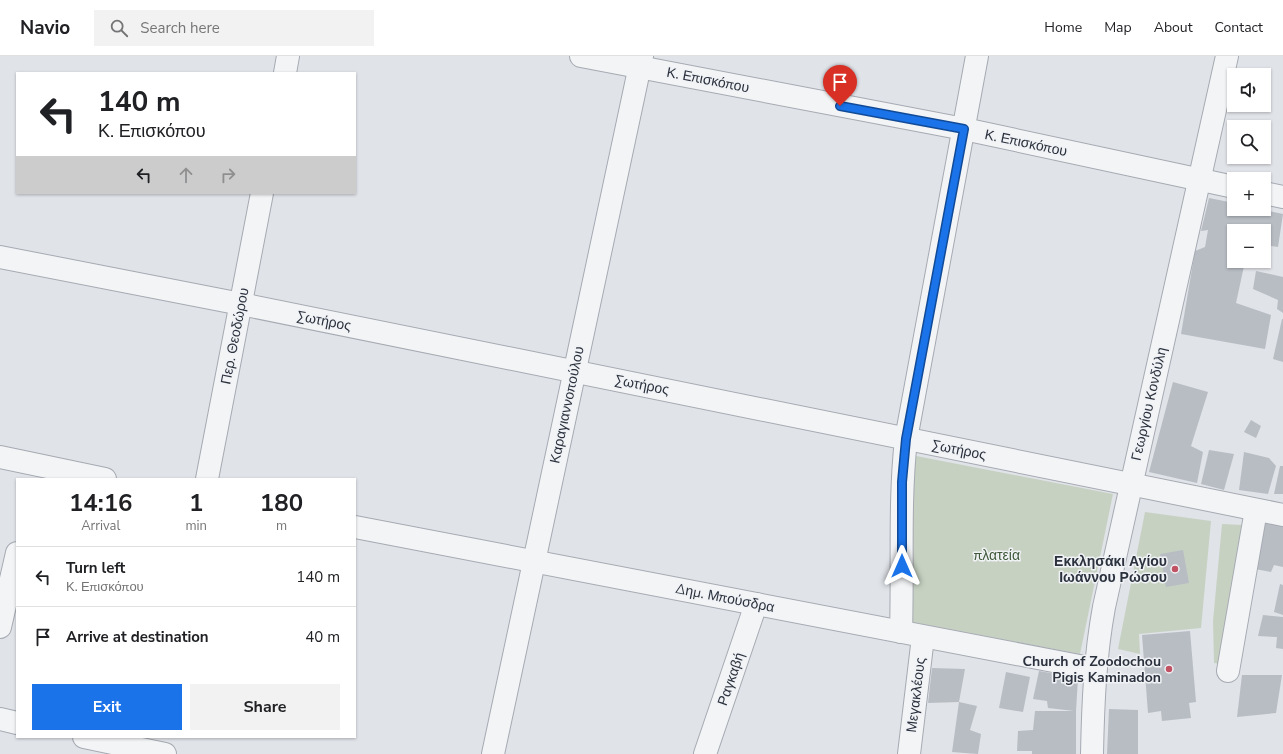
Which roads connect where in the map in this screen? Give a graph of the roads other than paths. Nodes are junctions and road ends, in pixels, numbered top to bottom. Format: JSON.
{"nodes":[{"id":1,"x":288,"y":56,"type":"edge"},
{"id":2,"x":581,"y":56,"type":"edge"},
{"id":3,"x":977,"y":56,"type":"edge"},
{"id":4,"x":1226,"y":56,"type":"edge"},
{"id":5,"x":641,"y":62,"type":"edge"},
{"id":6,"x":285,"y":72,"type":"edge"},
{"id":7,"x":964,"y":129,"type":"junction"},
{"id":8,"x":1199,"y":179,"type":"junction"},
{"id":9,"x":1227,"y":185,"type":"edge"},
{"id":10,"x":262,"y":194,"type":"edge"},
{"id":11,"x":1271,"y":194,"type":"edge"},
{"id":12,"x":1283,"y":197,"type":"edge"},
{"id":13,"x":0,"y":257,"type":"edge"},
{"id":14,"x":241,"y":304,"type":"junction"},
{"id":15,"x":574,"y":372,"type":"junction"},
{"id":16,"x":906,"y":439,"type":"junction"},
{"id":17,"x":0,"y":458,"type":"edge"},
{"id":18,"x":36,"y":472,"type":"edge"},
{"id":19,"x":95,"y":478,"type":"edge"},
{"id":20,"x":207,"y":478,"type":"edge"},
{"id":21,"x":1131,"y":485,"type":"junction"},
{"id":22,"x":1256,"y":510,"type":"junction"},
{"id":23,"x":1283,"y":515,"type":"edge"},
{"id":24,"x":356,"y":528,"type":"edge"},
{"id":25,"x":16,"y":557,"type":"edge"},
{"id":26,"x":534,"y":561,"type":"junction"},
{"id":27,"x":3,"y":603,"type":"edge"},
{"id":28,"x":756,"y":604,"type":"junction"},
{"id":29,"x":0,"y":627,"type":"edge"},
{"id":30,"x":901,"y":632,"type":"junction"},
{"id":31,"x":923,"y":637,"type":"junction"},
{"id":32,"x":1095,"y":669,"type":"junction"},
{"id":33,"x":1228,"y":671,"type":"dead end"},
{"id":34,"x":0,"y":720,"type":"edge"},
{"id":35,"x":16,"y":723,"type":"edge"},
{"id":36,"x":89,"y":738,"type":"edge"},
{"id":37,"x":165,"y":754,"type":"edge"},
{"id":38,"x":493,"y":754,"type":"edge"},
{"id":39,"x":705,"y":754,"type":"edge"},
{"id":40,"x":910,"y":754,"type":"edge"},
{"id":41,"x":1092,"y":754,"type":"edge"}],
"edges":[{"from":1,"to":6,"type":"street"},
{"from":2,"to":5,"type":"street","name":"Κ. Επισκόπου"},
{"from":3,"to":7,"type":"street"},
{"from":4,"to":8,"type":"street","name":"Γεωργίου Κονδύλη"},
{"from":5,"to":7,"type":"street","name":"Κ. Επισκόπου"},
{"from":5,"to":15,"type":"street","name":"Καραγιαννοπούλου"},
{"from":7,"to":8,"type":"street","name":"Κ. Επισκόπου"},
{"from":7,"to":16,"type":"street"},
{"from":8,"to":9,"type":"street","name":"Κ. Επισκόπου"},
{"from":8,"to":21,"type":"street","name":"Γεωργίου Κονδύλη"},
{"from":10,"to":14,"type":"street","name":"Περ. Θεοδώρου"},
{"from":11,"to":12,"type":"street"},
{"from":13,"to":14,"type":"street","name":"Σωτήρος"},
{"from":14,"to":15,"type":"street","name":"Σωτήρος"},
{"from":14,"to":20,"type":"street","name":"Περ. Θεοδώρου"},
{"from":15,"to":16,"type":"street","name":"Σωτήρος"},
{"from":15,"to":26,"type":"street","name":"Καραγιαννοπούλου"},
{"from":16,"to":21,"type":"street","name":"Σωτήρος"},
{"from":16,"to":30,"type":"street"},
{"from":17,"to":18,"type":"street"},
{"from":18,"to":19,"type":"street"},
{"from":21,"to":22,"type":"street","name":"Σωτήρος"},
{"from":21,"to":32,"type":"street","name":"Γεωργίου Κονδύλη"},
{"from":22,"to":23,"type":"street","name":"Σωτήρος"},
{"from":22,"to":33,"type":"street"},
{"from":24,"to":26,"type":"street","name":"Δημ. Μπούσδρα"},
{"from":25,"to":27,"type":"street"},
{"from":26,"to":28,"type":"street","name":"Δημ. Μπούσδρα"},
{"from":26,"to":38,"type":"street","name":"Καραγιαννοπούλου"},
{"from":27,"to":29,"type":"street"},
{"from":28,"to":30,"type":"street","name":"Δημ. Μπούσδρα"},
{"from":28,"to":39,"type":"street","name":"Ραγκαβή"},
{"from":30,"to":31,"type":"street","name":"Δημ. Μπούσδρα"},
{"from":31,"to":32,"type":"street","name":"Δημ. Μπούσδρα"},
{"from":31,"to":40,"type":"street","name":"Μεγακλέους"},
{"from":32,"to":41,"type":"street","name":"Γεωργίου Κονδύλη"},
{"from":34,"to":35,"type":"street"},
{"from":36,"to":37,"type":"street"}]}
